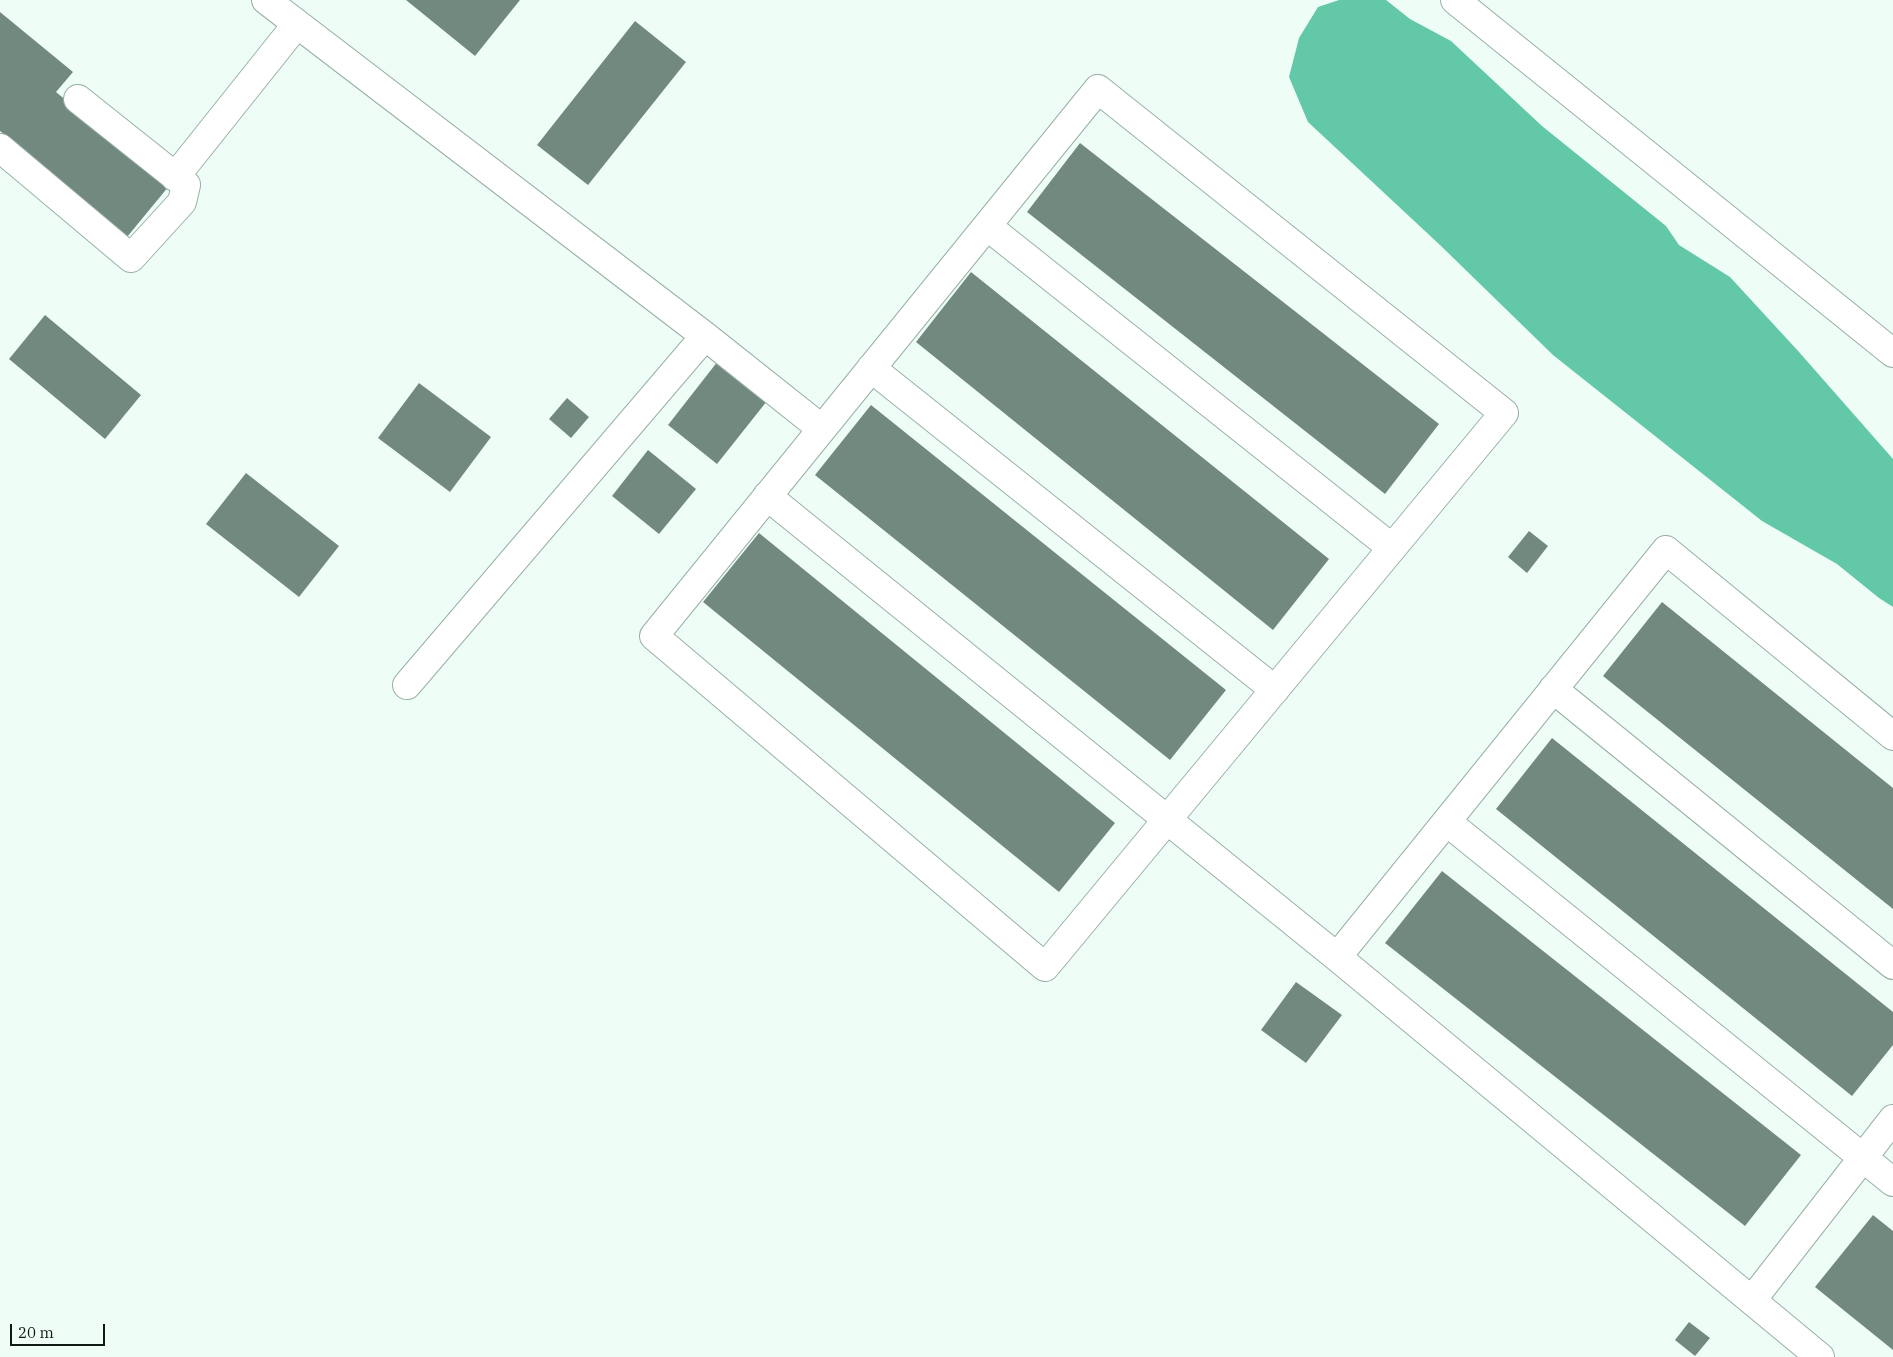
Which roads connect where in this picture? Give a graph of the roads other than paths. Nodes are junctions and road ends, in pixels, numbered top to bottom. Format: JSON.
{"nodes":[{"id":1,"x":266,"y":0,"type":"edge"},
{"id":2,"x":1455,"y":0,"type":"edge"},
{"id":3,"x":297,"y":24,"type":"junction"},
{"id":4,"x":78,"y":99,"type":"dead end"},
{"id":5,"x":0,"y":148,"type":"edge"},
{"id":6,"x":175,"y":177,"type":"junction"},
{"id":7,"x":987,"y":226,"type":"junction"},
{"id":8,"x":705,"y":336,"type":"junction"},
{"id":9,"x":1893,"y":353,"type":"edge"},
{"id":10,"x":871,"y":368,"type":"junction"},
{"id":11,"x":822,"y":428,"type":"junction"},
{"id":12,"x":767,"y":496,"type":"junction"},
{"id":13,"x":1392,"y":548,"type":"junction"},
{"id":14,"x":407,"y":685,"type":"dead end"},
{"id":15,"x":1275,"y":690,"type":"junction"},
{"id":16,"x":1553,"y":690,"type":"junction"},
{"id":17,"x":1893,"y":736,"type":"edge"},
{"id":18,"x":1167,"y":821,"type":"junction"},
{"id":19,"x":1447,"y":822,"type":"junction"},
{"id":20,"x":1337,"y":957,"type":"junction"},
{"id":21,"x":1893,"y":965,"type":"edge"},
{"id":22,"x":1893,"y":1119,"type":"edge"},
{"id":23,"x":1863,"y":1158,"type":"junction"},
{"id":24,"x":1893,"y":1182,"type":"edge"},
{"id":25,"x":1752,"y":1300,"type":"junction"},
{"id":26,"x":1820,"y":1357,"type":"edge"}],
"edges":[{"from":1,"to":3,"type":"street"},
{"from":2,"to":9,"type":"street"},
{"from":3,"to":6,"type":"street"},
{"from":3,"to":8,"type":"street"},
{"from":4,"to":6,"type":"street"},
{"from":5,"to":6,"type":"street"},
{"from":7,"to":10,"type":"street"},
{"from":7,"to":13,"type":"street"},
{"from":7,"to":13,"type":"street"},
{"from":8,"to":11,"type":"street"},
{"from":8,"to":14,"type":"street"},
{"from":10,"to":11,"type":"street"},
{"from":10,"to":15,"type":"street"},
{"from":11,"to":12,"type":"street"},
{"from":12,"to":18,"type":"street"},
{"from":12,"to":18,"type":"street"},
{"from":13,"to":15,"type":"street"},
{"from":15,"to":18,"type":"street"},
{"from":16,"to":17,"type":"street"},
{"from":16,"to":19,"type":"street"},
{"from":16,"to":21,"type":"street"},
{"from":18,"to":20,"type":"street"},
{"from":19,"to":20,"type":"street"},
{"from":19,"to":23,"type":"street"},
{"from":20,"to":25,"type":"street"},
{"from":22,"to":23,"type":"street"},
{"from":23,"to":24,"type":"street"},
{"from":23,"to":25,"type":"street"},
{"from":25,"to":26,"type":"street"}]}
